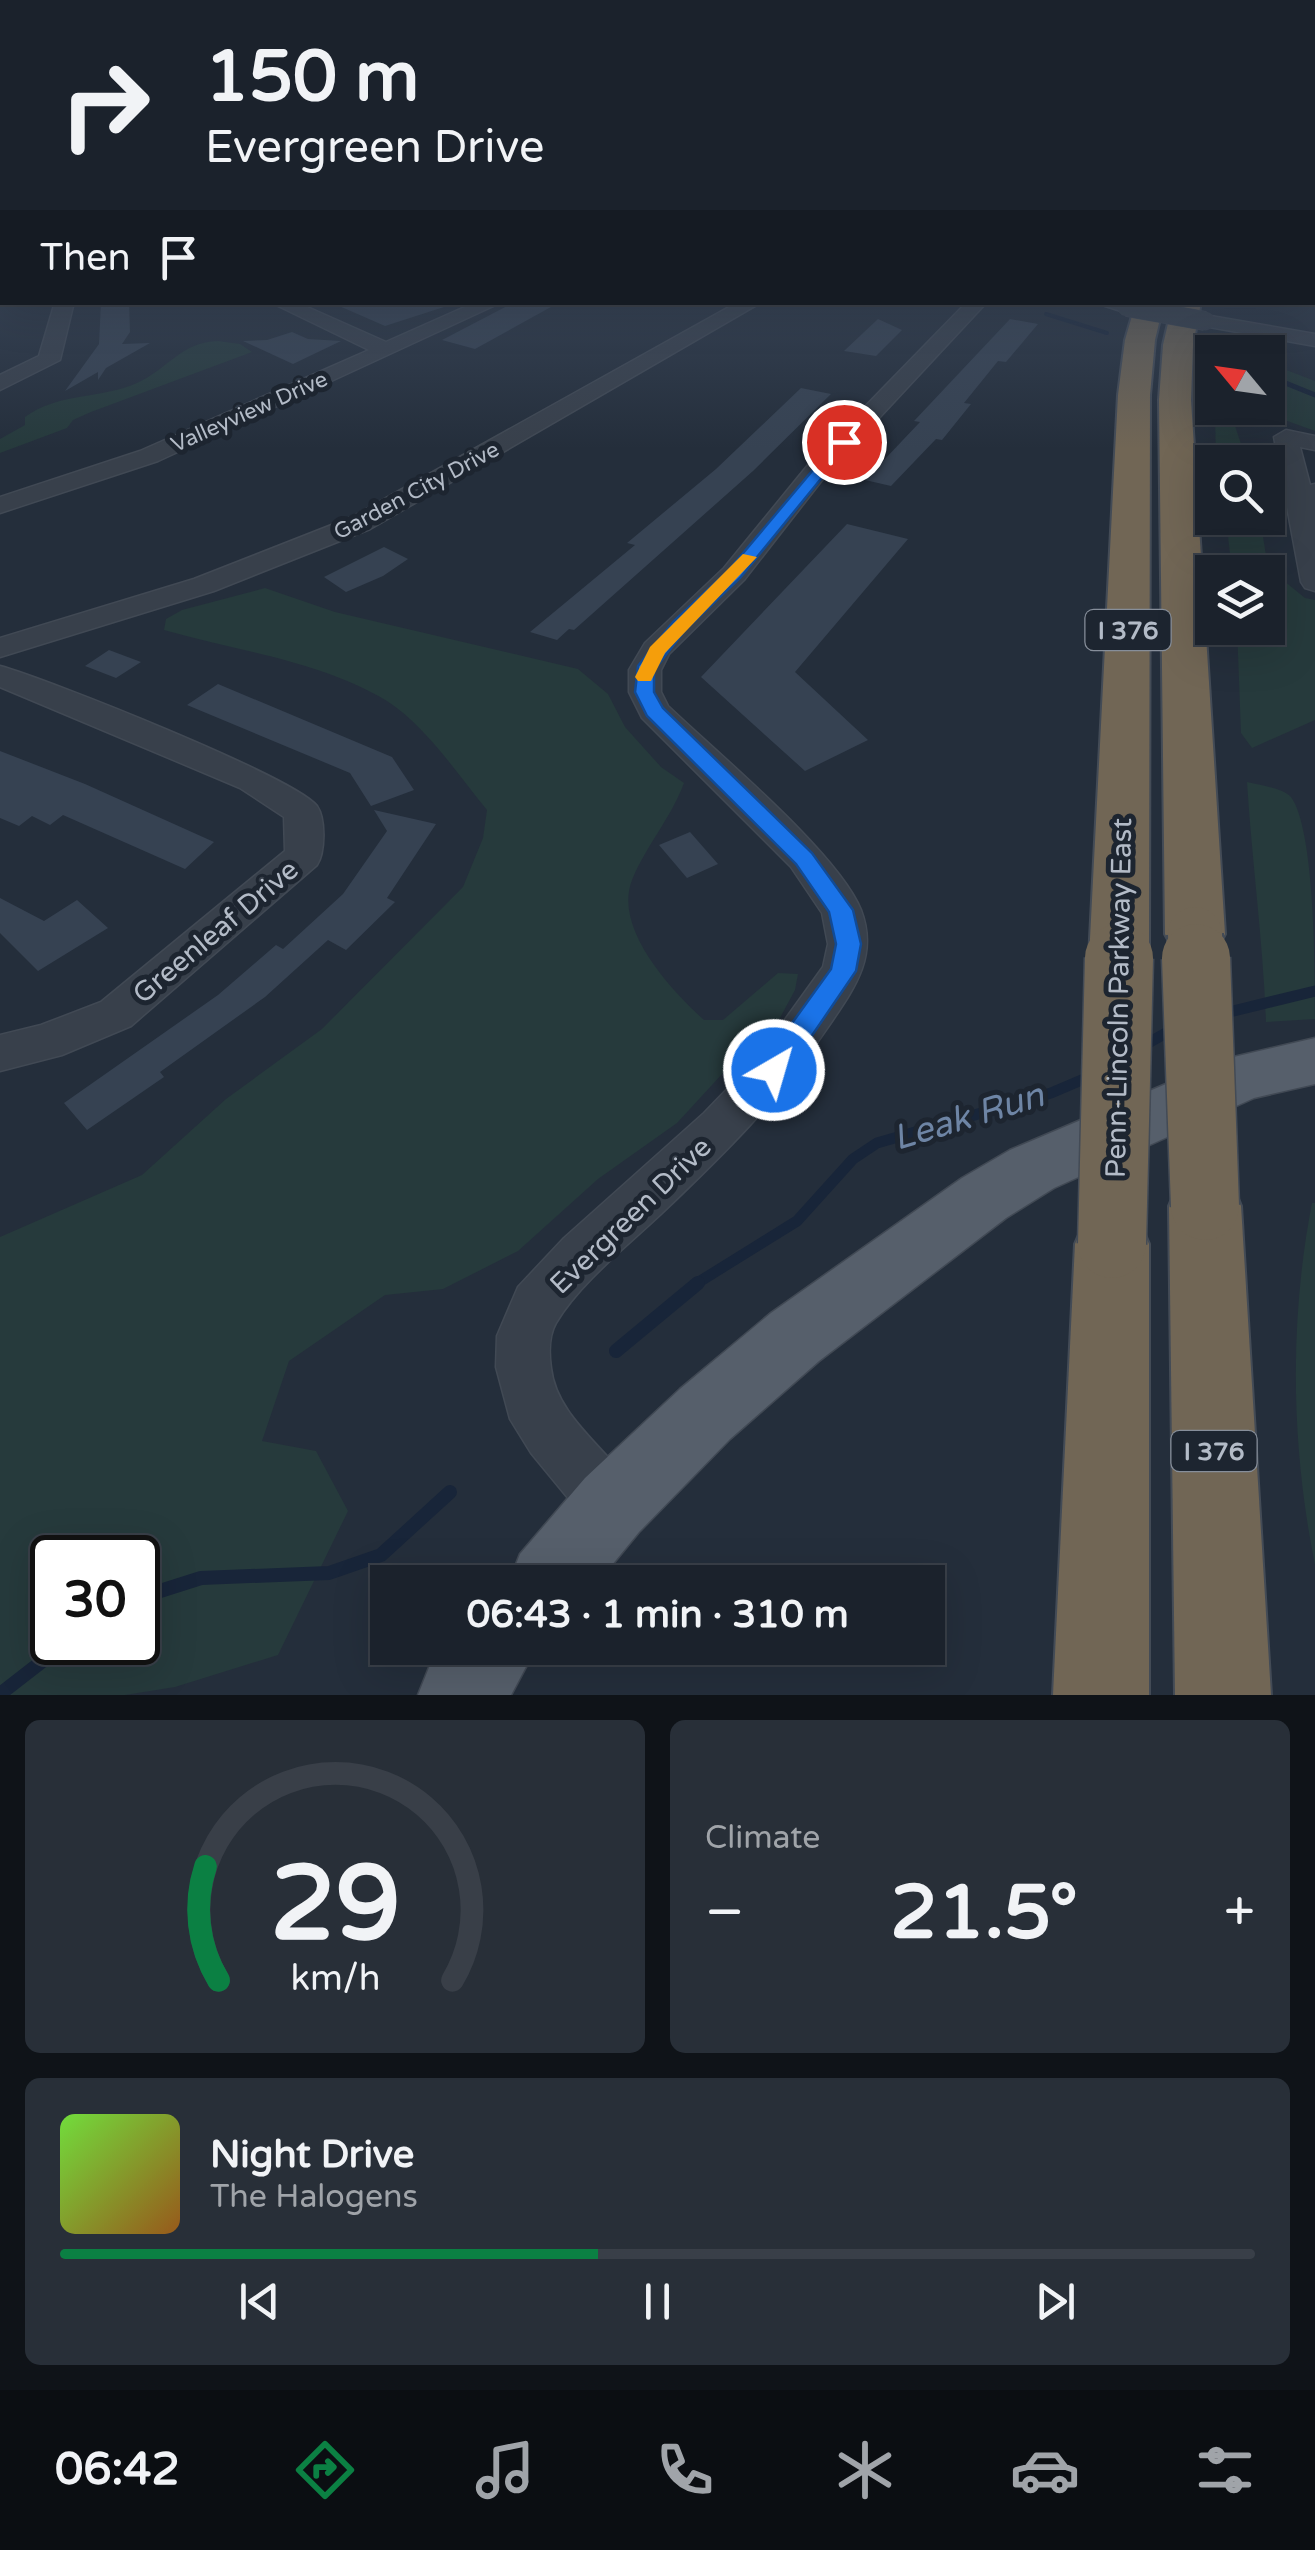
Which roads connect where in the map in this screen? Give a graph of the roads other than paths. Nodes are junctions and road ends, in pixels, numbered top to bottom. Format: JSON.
{"nodes":[{"id":1,"x":64,"y":305,"type":"edge"},
{"id":2,"x":286,"y":305,"type":"edge"},
{"id":3,"x":486,"y":305,"type":"edge"},
{"id":4,"x":748,"y":305,"type":"edge"},
{"id":5,"x":975,"y":305,"type":"edge"},
{"id":6,"x":1139,"y":305,"type":"edge"},
{"id":7,"x":1196,"y":312,"type":"edge"},
{"id":8,"x":1315,"y":340,"type":"edge"},
{"id":9,"x":386,"y":350,"type":"junction"},
{"id":10,"x":0,"y":383,"type":"edge"},
{"id":11,"x":1315,"y":443,"type":"edge"},
{"id":12,"x":1306,"y":481,"type":"edge"},
{"id":13,"x":0,"y":505,"type":"edge"},
{"id":14,"x":1315,"y":582,"type":"edge"},
{"id":15,"x":0,"y":648,"type":"edge"},
{"id":16,"x":0,"y":676,"type":"edge"},
{"id":17,"x":0,"y":1052,"type":"edge"},
{"id":18,"x":1315,"y":1061,"type":"edge"},
{"id":19,"x":612,"y":1505,"type":"junction"},
{"id":20,"x":562,"y":1565,"type":"edge"},
{"id":21,"x":482,"y":1665,"type":"edge"},
{"id":22,"x":460,"y":1695,"type":"edge"},
{"id":23,"x":1101,"y":1695,"type":"edge"},
{"id":24,"x":1223,"y":1695,"type":"edge"}],
"edges":[{"from":1,"to":10,"type":"street"},
{"from":2,"to":9,"type":"street"},
{"from":3,"to":9,"type":"street","name":"Valleyview Drive"},
{"from":4,"to":15,"type":"street","name":"Garden City Drive"},
{"from":5,"to":19,"type":"street","name":"Evergreen Drive"},
{"from":6,"to":7,"type":"street","bridge":true},
{"from":6,"to":23,"type":"highway","name":"Penn-Lincoln Parkway East","number":"I 376","bridge":true},
{"from":7,"to":8,"type":"street"},
{"from":7,"to":24,"type":"highway","number":"I 376","bridge":true},
{"from":9,"to":13,"type":"street","name":"Valleyview Drive"},
{"from":11,"to":12,"type":"street"},
{"from":12,"to":14,"type":"street"},
{"from":16,"to":17,"type":"street","name":"Greenleaf Drive"},
{"from":18,"to":19,"type":"main road"},
{"from":19,"to":20,"type":"main road"},
{"from":21,"to":22,"type":"main road"}]}
